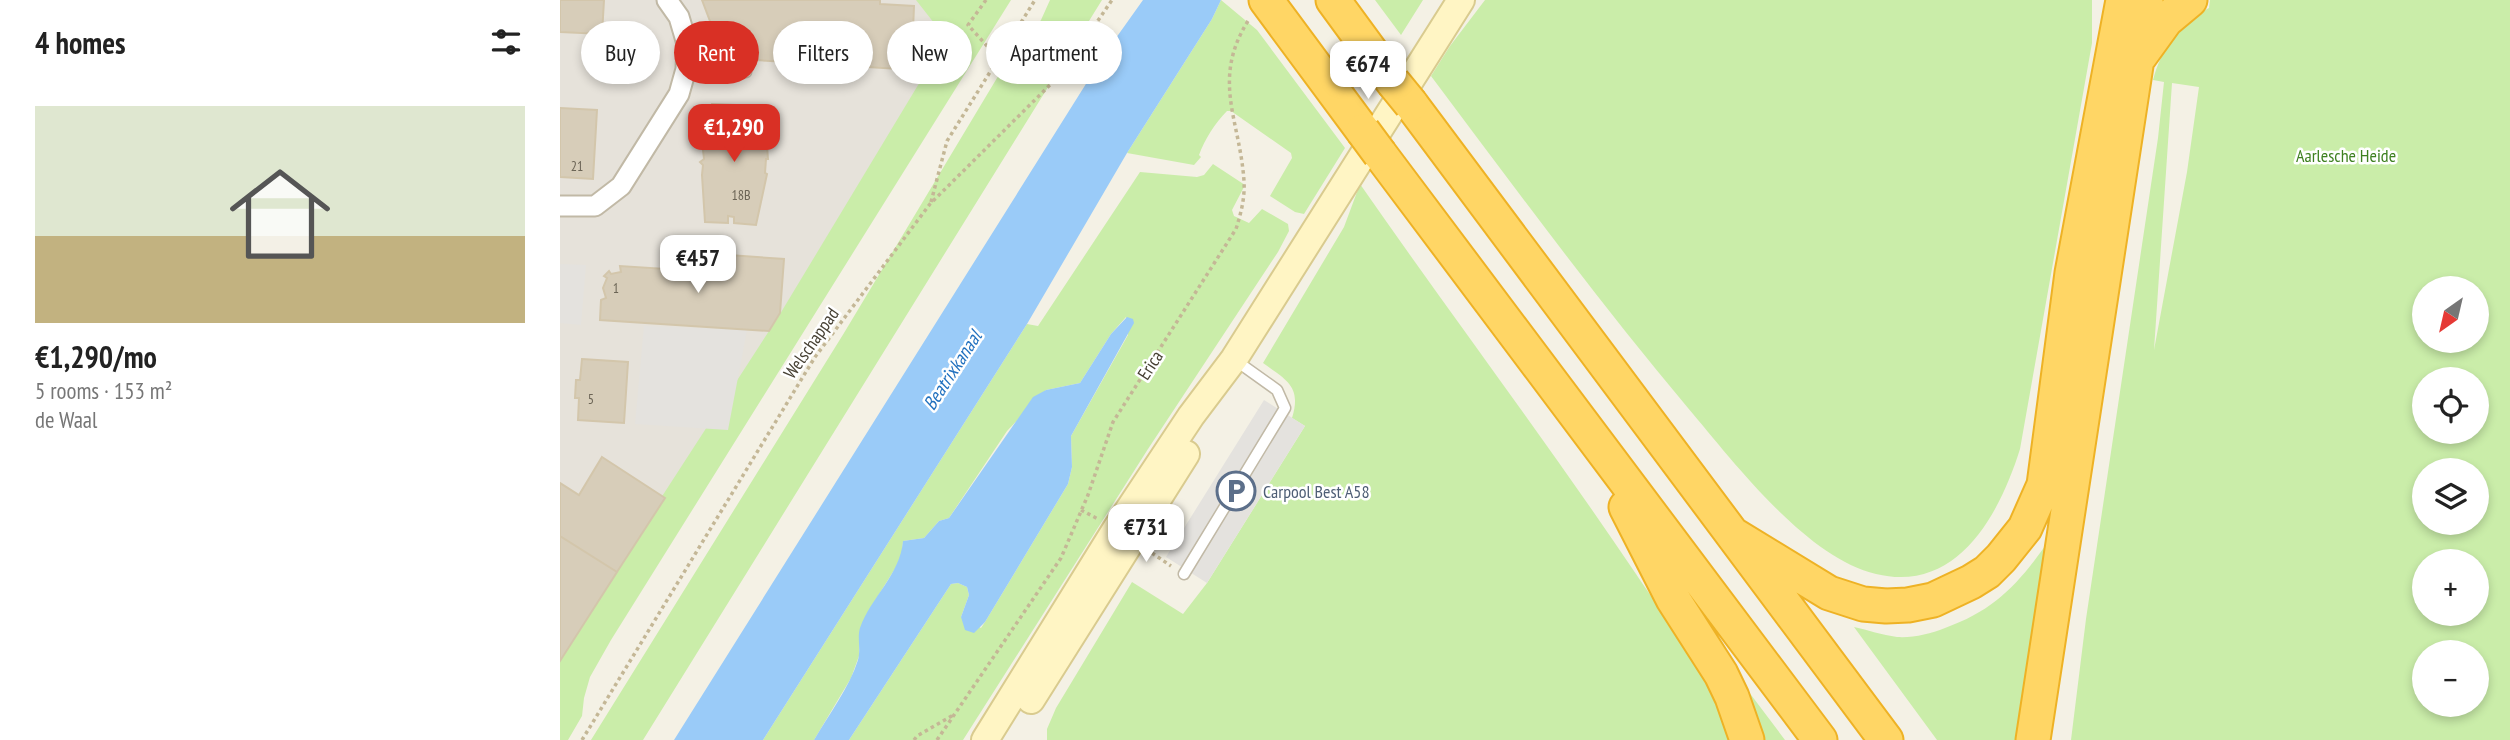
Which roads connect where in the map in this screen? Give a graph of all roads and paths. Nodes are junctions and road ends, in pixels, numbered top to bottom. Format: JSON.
{"nodes":[{"id":1,"x":667,"y":0,"type":"edge"},
{"id":2,"x":986,"y":0,"type":"edge"},
{"id":3,"x":1035,"y":0,"type":"edge"},
{"id":4,"x":1112,"y":0,"type":"edge"},
{"id":5,"x":1333,"y":0,"type":"edge"},
{"id":6,"x":1461,"y":0,"type":"edge"},
{"id":7,"x":2123,"y":0,"type":"edge"},
{"id":8,"x":2146,"y":0,"type":"edge"},
{"id":9,"x":2190,"y":0,"type":"edge"},
{"id":10,"x":1264,"y":8,"type":"edge"},
{"id":11,"x":680,"y":21,"type":"edge"},
{"id":12,"x":1022,"y":21,"type":"edge"},
{"id":13,"x":986,"y":45,"type":"edge"},
{"id":14,"x":2138,"y":58,"type":"junction"},
{"id":15,"x":986,"y":78,"type":"edge"},
{"id":16,"x":682,"y":84,"type":"edge"},
{"id":17,"x":930,"y":204,"type":"junction"},
{"id":18,"x":560,"y":206,"type":"edge"},
{"id":19,"x":1234,"y":359,"type":"junction"},
{"id":20,"x":1584,"y":424,"type":"junction"},
{"id":21,"x":1734,"y":535,"type":"junction"},
{"id":22,"x":1184,"y":574,"type":"dead end"},
{"id":23,"x":957,"y":713,"type":"junction"},
{"id":24,"x":582,"y":740,"type":"edge"},
{"id":25,"x":914,"y":740,"type":"edge"},
{"id":26,"x":937,"y":740,"type":"edge"},
{"id":27,"x":985,"y":740,"type":"edge"},
{"id":28,"x":1006,"y":740,"type":"edge"},
{"id":29,"x":1746,"y":740,"type":"edge"},
{"id":30,"x":1820,"y":740,"type":"edge"},
{"id":31,"x":1886,"y":740,"type":"edge"},
{"id":32,"x":2033,"y":740,"type":"edge"}],
"edges":[{"from":1,"to":11,"type":"street"},
{"from":2,"to":13,"type":"path"},
{"from":3,"to":12,"type":"path"},
{"from":4,"to":17,"type":"path","name":"Welschappad"},
{"from":5,"to":21,"type":"highway"},
{"from":6,"to":19,"type":"main road"},
{"from":7,"to":21,"type":"highway"},
{"from":8,"to":14,"type":"highway"},
{"from":9,"to":14,"type":"highway"},
{"from":10,"to":20,"type":"highway"},
{"from":10,"to":23,"type":"path","name":"Erica"},
{"from":14,"to":32,"type":"highway"},
{"from":15,"to":17,"type":"path"},
{"from":16,"to":18,"type":"street"},
{"from":17,"to":24,"type":"path","name":"Welschappad"},
{"from":19,"to":22,"type":"lane"},
{"from":19,"to":27,"type":"main road"},
{"from":19,"to":28,"type":"main road"},
{"from":20,"to":29,"type":"highway"},
{"from":20,"to":30,"type":"highway"},
{"from":21,"to":31,"type":"highway"},
{"from":23,"to":25,"type":"path","name":"Erica"},
{"from":23,"to":26,"type":"path","name":"Erica"}]}
